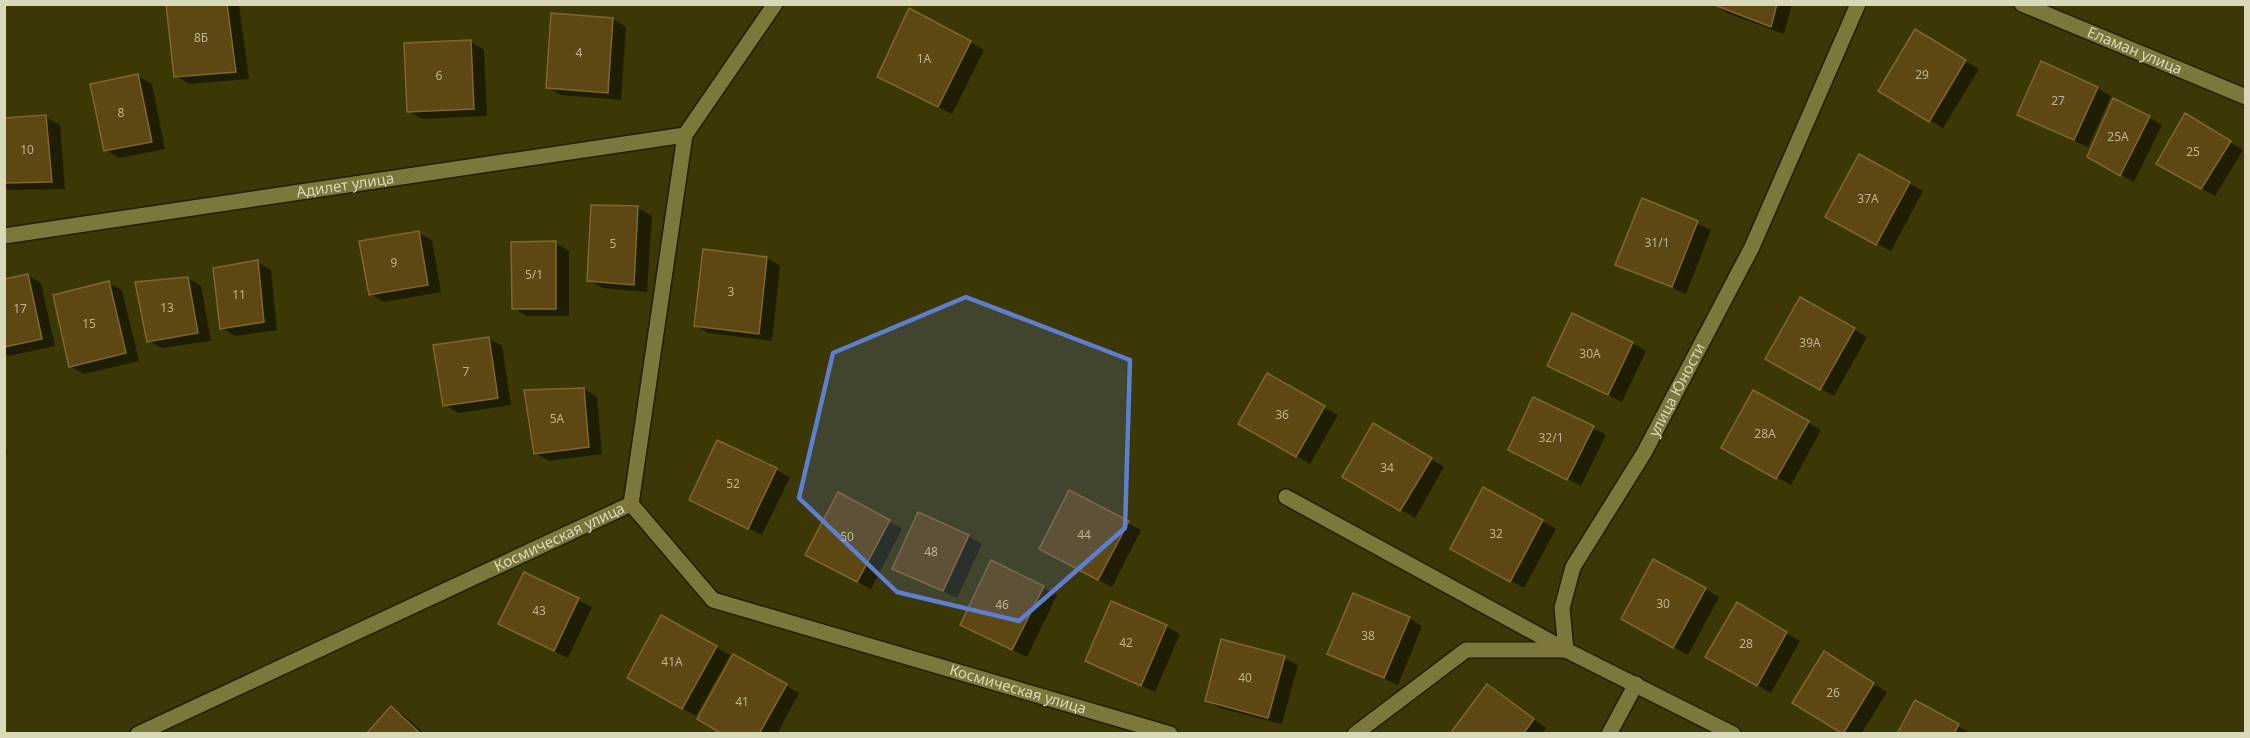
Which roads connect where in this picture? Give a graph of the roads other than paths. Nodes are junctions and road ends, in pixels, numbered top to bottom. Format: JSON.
{"nodes":[{"id":1,"x":775,"y":4,"type":"edge"},
{"id":2,"x":1858,"y":4,"type":"edge"},
{"id":3,"x":2022,"y":4,"type":"edge"},
{"id":4,"x":2246,"y":97,"type":"edge"},
{"id":5,"x":685,"y":135,"type":"junction"},
{"id":6,"x":4,"y":236,"type":"edge"},
{"id":7,"x":1286,"y":497,"type":"dead end"},
{"id":8,"x":631,"y":504,"type":"junction"},
{"id":9,"x":1566,"y":651,"type":"junction"},
{"id":10,"x":1636,"y":684,"type":"junction"},
{"id":11,"x":161,"y":728,"type":"edge"},
{"id":12,"x":138,"y":734,"type":"edge"},
{"id":13,"x":1170,"y":734,"type":"edge"},
{"id":14,"x":1355,"y":734,"type":"edge"},
{"id":15,"x":1608,"y":734,"type":"edge"},
{"id":16,"x":1733,"y":734,"type":"edge"}],
"edges":[{"from":1,"to":5,"type":"street"},
{"from":2,"to":9,"type":"street","name":"улица Юности"},
{"from":3,"to":4,"type":"street","name":"Еламан улица"},
{"from":5,"to":6,"type":"street","name":"Адилет улица"},
{"from":5,"to":8,"type":"street"},
{"from":7,"to":9,"type":"street"},
{"from":8,"to":11,"type":"street","name":"Космическая улица"},
{"from":8,"to":13,"type":"street","name":"Космическая улица"},
{"from":9,"to":10,"type":"street"},
{"from":9,"to":14,"type":"street"},
{"from":10,"to":15,"type":"street"},
{"from":10,"to":16,"type":"street"},
{"from":11,"to":12,"type":"street","name":"Космическая улица"}]}
